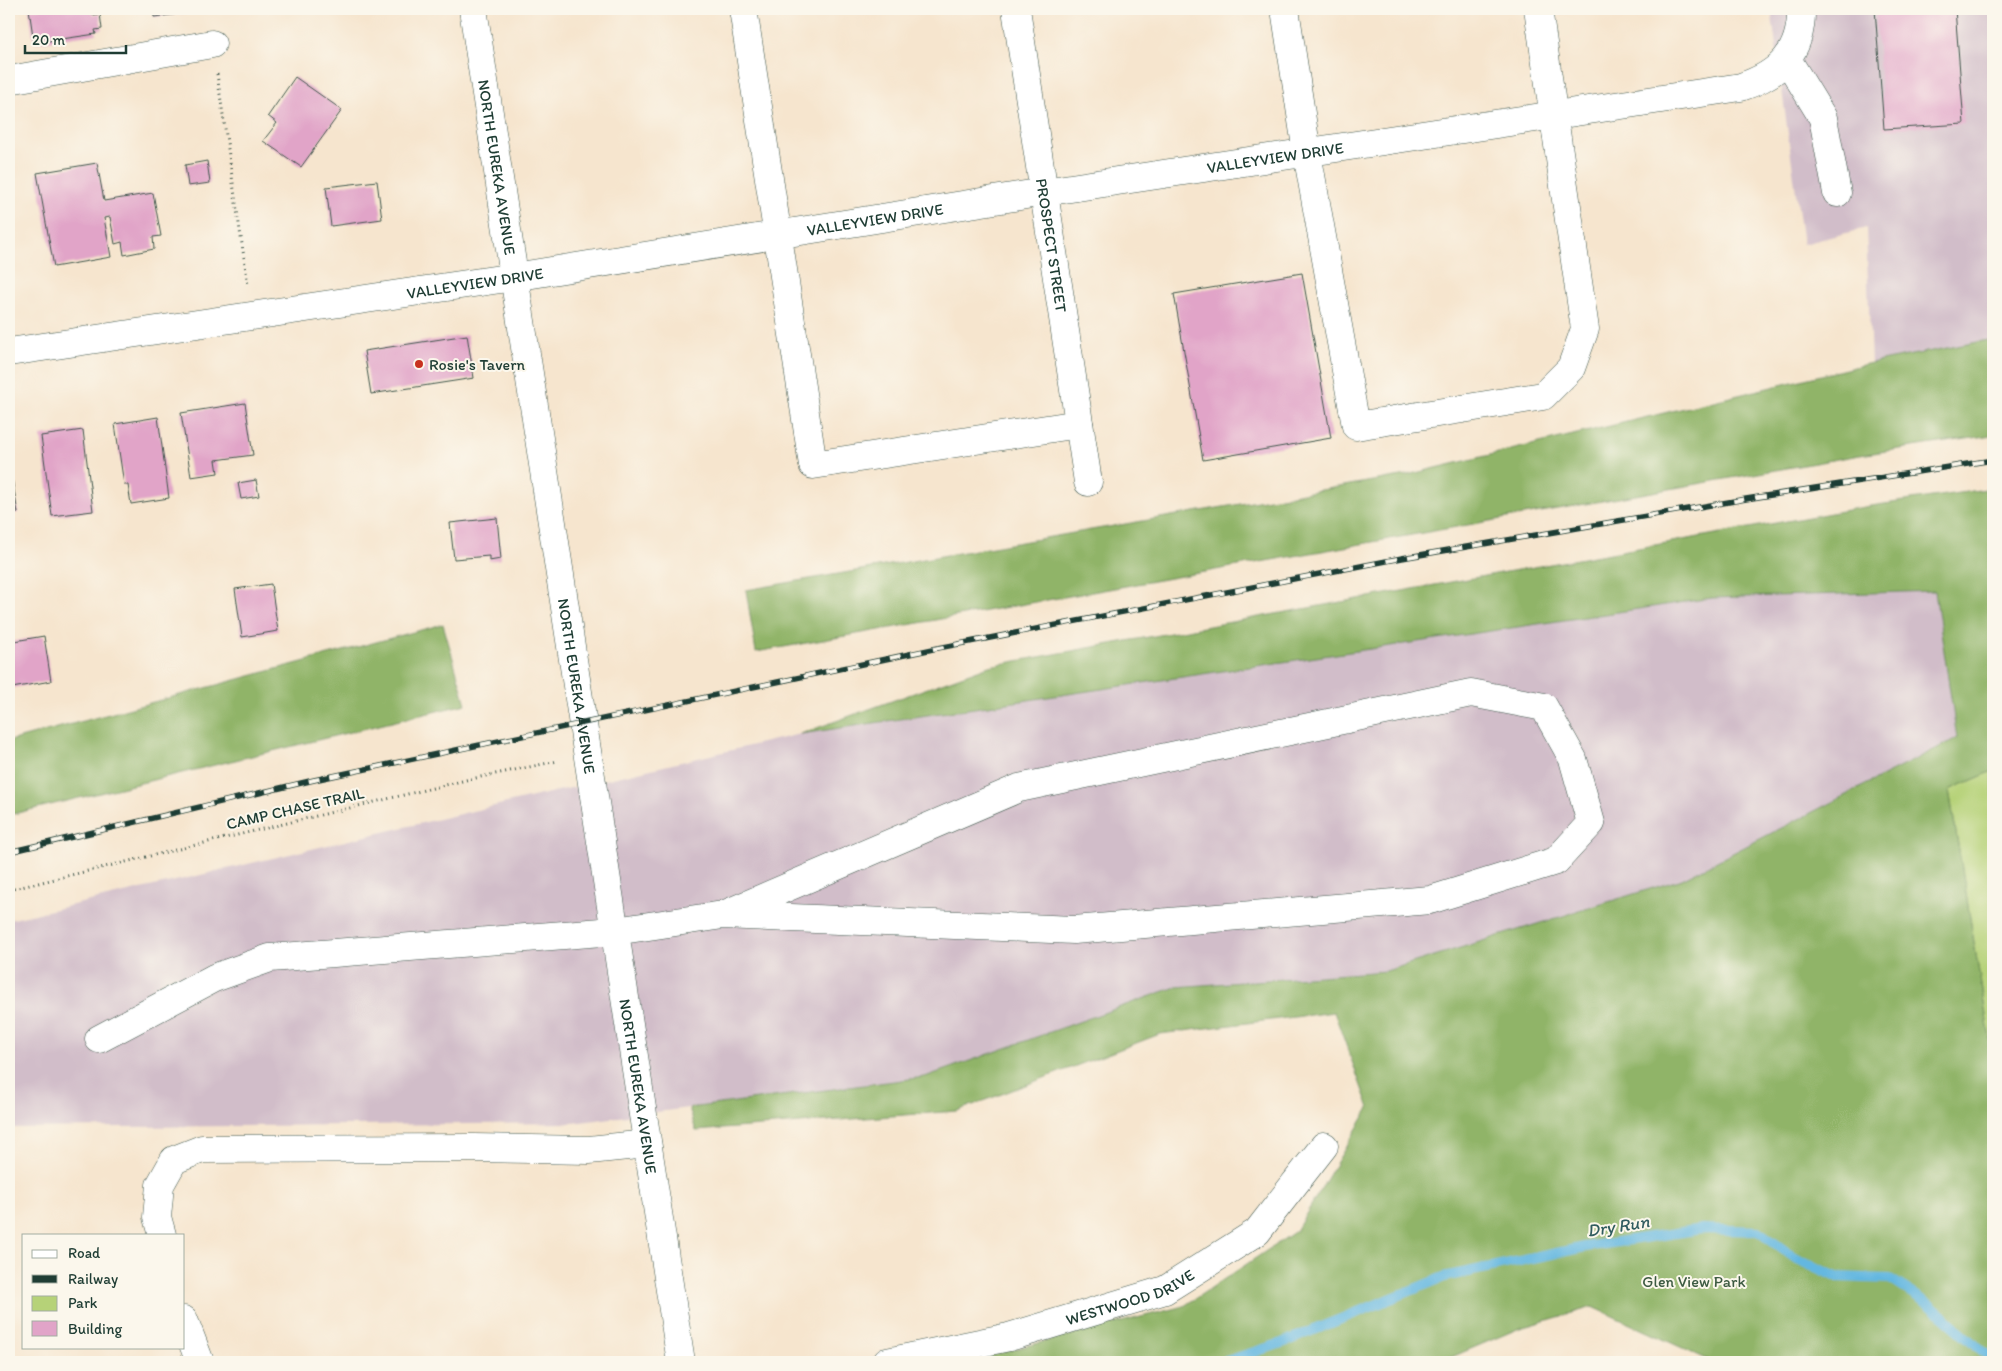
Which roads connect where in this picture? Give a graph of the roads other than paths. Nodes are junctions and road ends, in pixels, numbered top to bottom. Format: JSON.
{"nodes":[{"id":1,"x":473,"y":9,"type":"edge"},
{"id":2,"x":743,"y":9,"type":"edge"},
{"id":3,"x":1016,"y":9,"type":"edge"},
{"id":4,"x":1285,"y":9,"type":"edge"},
{"id":5,"x":1538,"y":9,"type":"edge"},
{"id":6,"x":1801,"y":9,"type":"edge"},
{"id":7,"x":212,"y":44,"type":"road end"},
{"id":8,"x":1787,"y":59,"type":"junction"},
{"id":9,"x":9,"y":80,"type":"edge"},
{"id":10,"x":1554,"y":115,"type":"junction"},
{"id":11,"x":1307,"y":153,"type":"junction"},
{"id":12,"x":1044,"y":192,"type":"junction"},
{"id":13,"x":1837,"y":192,"type":"dead end"},
{"id":14,"x":778,"y":236,"type":"junction"},
{"id":15,"x":514,"y":277,"type":"junction"},
{"id":16,"x":10,"y":346,"type":"edge"},
{"id":17,"x":1079,"y":424,"type":"junction"},
{"id":18,"x":1088,"y":482,"type":"dead end"},
{"id":19,"x":723,"y":915,"type":"junction"},
{"id":20,"x":615,"y":932,"type":"junction"},
{"id":21,"x":98,"y":1039,"type":"dead end"},
{"id":22,"x":647,"y":1144,"type":"junction"},
{"id":23,"x":1324,"y":1146,"type":"dead end"},
{"id":24,"x":162,"y":1234,"type":"edge"},
{"id":25,"x":185,"y":1323,"type":"edge"},
{"id":26,"x":200,"y":1362,"type":"edge"},
{"id":27,"x":681,"y":1362,"type":"edge"},
{"id":28,"x":887,"y":1362,"type":"edge"}],
"edges":[{"from":1,"to":15,"type":"street","name":"NORTH EUREKA AVENUE"},
{"from":2,"to":14,"type":"street"},
{"from":3,"to":12,"type":"street","name":"PROSPECT STREET"},
{"from":4,"to":11,"type":"street"},
{"from":5,"to":10,"type":"street"},
{"from":6,"to":8,"type":"street"},
{"from":7,"to":9,"type":"street"},
{"from":8,"to":10,"type":"street","name":"VALLEYVIEW DRIVE"},
{"from":8,"to":13,"type":"street"},
{"from":10,"to":11,"type":"street","name":"VALLEYVIEW DRIVE"},
{"from":10,"to":11,"type":"street"},
{"from":11,"to":12,"type":"street","name":"VALLEYVIEW DRIVE"},
{"from":12,"to":14,"type":"street","name":"VALLEYVIEW DRIVE"},
{"from":12,"to":17,"type":"street","name":"PROSPECT STREET"},
{"from":14,"to":15,"type":"street","name":"VALLEYVIEW DRIVE"},
{"from":14,"to":17,"type":"street"},
{"from":15,"to":16,"type":"street","name":"VALLEYVIEW DRIVE"},
{"from":15,"to":20,"type":"street","name":"NORTH EUREKA AVENUE"},
{"from":17,"to":18,"type":"street","name":"PROSPECT STREET"},
{"from":19,"to":19,"type":"street"},
{"from":19,"to":20,"type":"street"},
{"from":20,"to":21,"type":"street"},
{"from":20,"to":22,"type":"street","name":"NORTH EUREKA AVENUE"},
{"from":22,"to":24,"type":"street"},
{"from":22,"to":27,"type":"street","name":"NORTH EUREKA AVENUE"},
{"from":23,"to":28,"type":"street","name":"WESTWOOD DRIVE"},
{"from":25,"to":26,"type":"street"}]}
